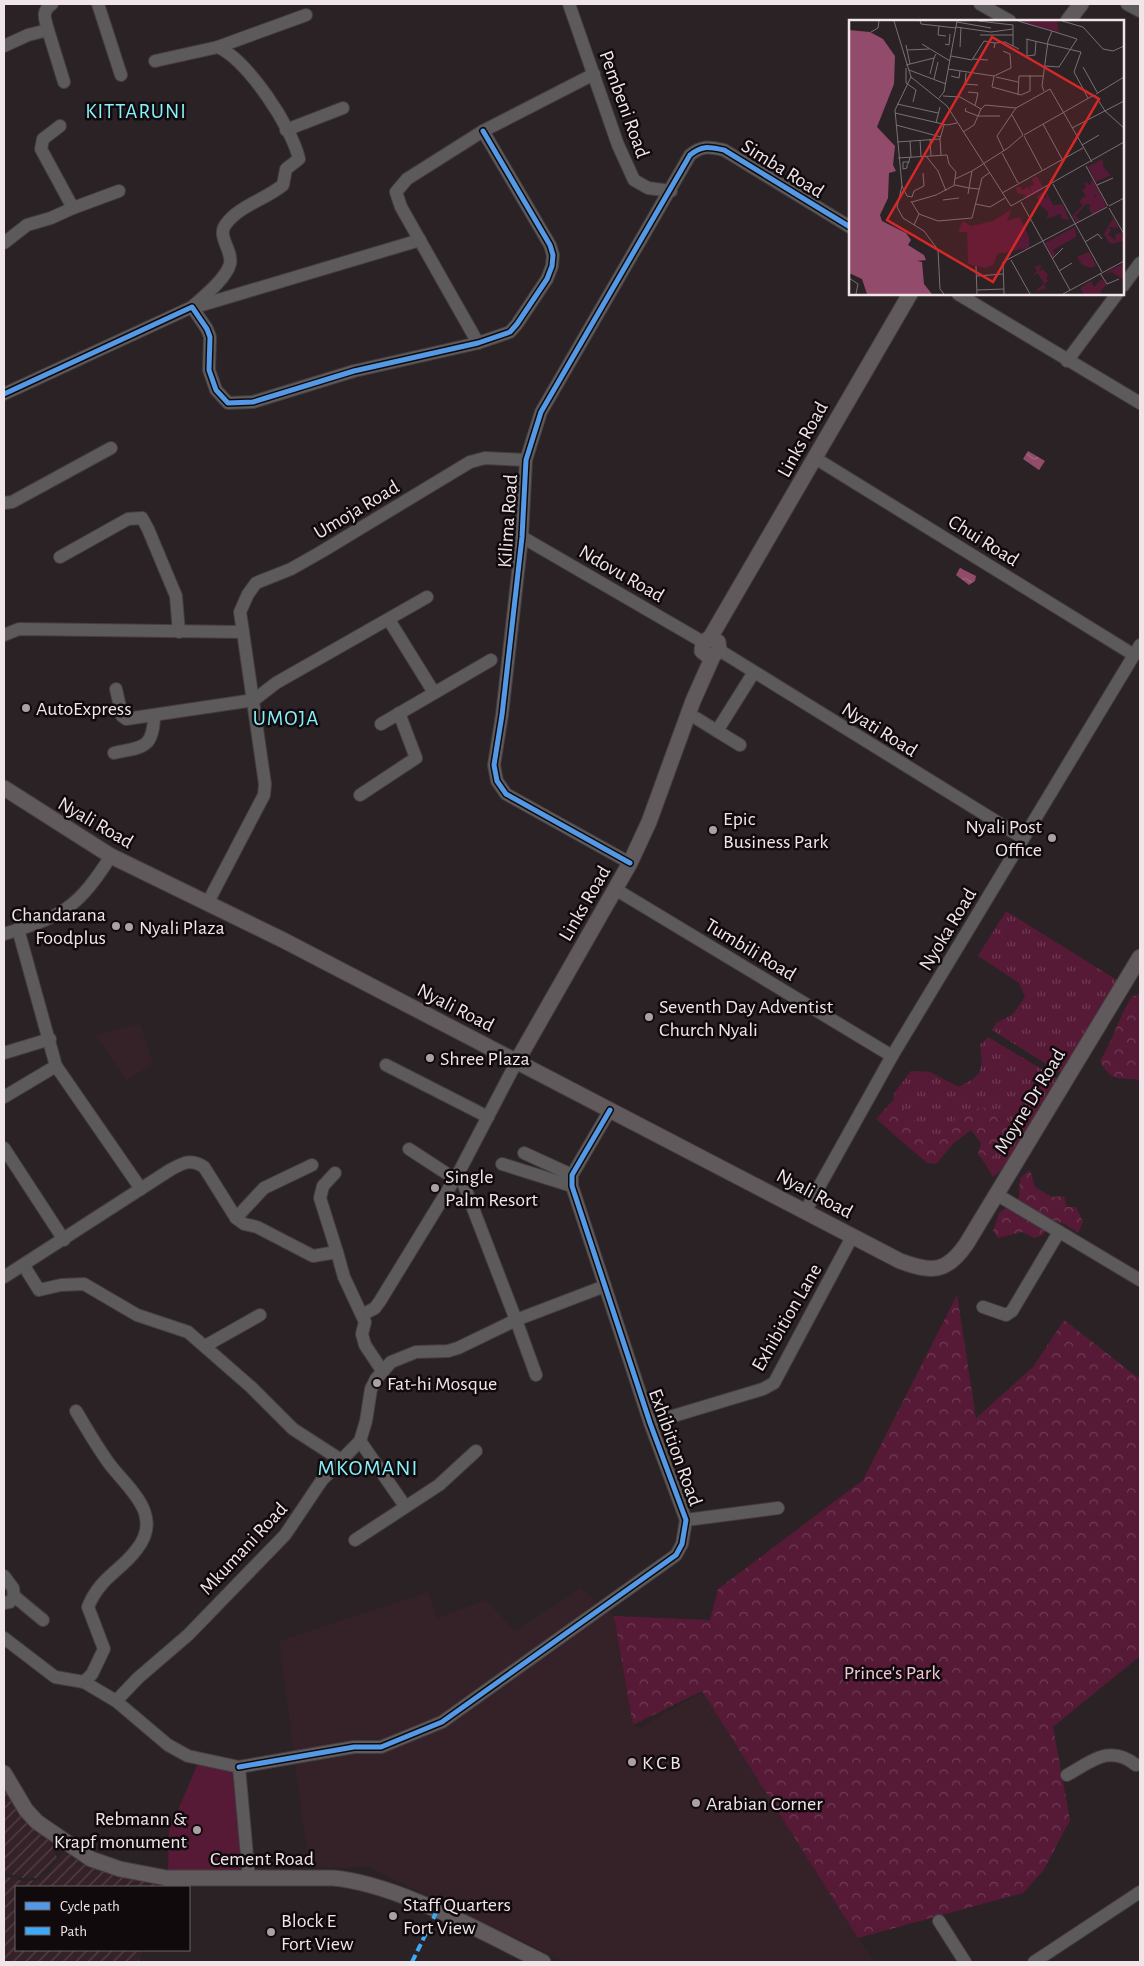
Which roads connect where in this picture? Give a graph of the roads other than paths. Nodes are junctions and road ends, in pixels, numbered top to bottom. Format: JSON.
{"nodes":[{"id":1,"x":52,"y":4,"type":"edge"},
{"id":2,"x":98,"y":4,"type":"edge"},
{"id":3,"x":569,"y":4,"type":"edge"},
{"id":4,"x":980,"y":4,"type":"edge"},
{"id":5,"x":1072,"y":4,"type":"edge"},
{"id":6,"x":1081,"y":4,"type":"edge"},
{"id":7,"x":1127,"y":4,"type":"edge"},
{"id":8,"x":1140,"y":11,"type":"edge"},
{"id":9,"x":306,"y":15,"type":"dead end"},
{"id":10,"x":1008,"y":20,"type":"edge"},
{"id":11,"x":1067,"y":20,"type":"edge"},
{"id":12,"x":1068,"y":20,"type":"edge"},
{"id":13,"x":48,"y":30,"type":"junction"},
{"id":14,"x":4,"y":46,"type":"edge"},
{"id":15,"x":218,"y":47,"type":"junction"},
{"id":16,"x":156,"y":61,"type":"dead end"},
{"id":17,"x":594,"y":74,"type":"junction"},
{"id":18,"x":120,"y":75,"type":"dead end"},
{"id":19,"x":64,"y":82,"type":"dead end"},
{"id":20,"x":343,"y":108,"type":"dead end"},
{"id":21,"x":60,"y":126,"type":"dead end"},
{"id":22,"x":286,"y":130,"type":"junction"},
{"id":23,"x":484,"y":131,"type":"junction"},
{"id":24,"x":696,"y":149,"type":"joint"},
{"id":25,"x":119,"y":191,"type":"dead end"},
{"id":26,"x":671,"y":191,"type":"junction"},
{"id":27,"x":73,"y":208,"type":"junction"},
{"id":28,"x":849,"y":226,"type":"edge"},
{"id":29,"x":420,"y":240,"type":"junction"},
{"id":30,"x":4,"y":243,"type":"edge"},
{"id":31,"x":1140,"y":263,"type":"edge"},
{"id":32,"x":1124,"y":285,"type":"edge"},
{"id":33,"x":909,"y":295,"type":"edge"},
{"id":34,"x":960,"y":295,"type":"edge"},
{"id":35,"x":1116,"y":295,"type":"edge"},
{"id":36,"x":192,"y":307,"type":"junction"},
{"id":37,"x":478,"y":343,"type":"junction"},
{"id":38,"x":1067,"y":361,"type":"junction"},
{"id":39,"x":4,"y":394,"type":"edge"},
{"id":40,"x":1140,"y":403,"type":"edge"},
{"id":41,"x":111,"y":448,"type":"dead end"},
{"id":42,"x":815,"y":458,"type":"junction"},
{"id":43,"x":526,"y":460,"type":"junction"},
{"id":44,"x":4,"y":503,"type":"edge"},
{"id":45,"x":522,"y":537,"type":"junction"},
{"id":46,"x":60,"y":557,"type":"dead end"},
{"id":47,"x":427,"y":597,"type":"dead end"},
{"id":48,"x":389,"y":620,"type":"junction"},
{"id":49,"x":179,"y":632,"type":"junction"},
{"id":50,"x":243,"y":632,"type":"junction"},
{"id":51,"x":4,"y":635,"type":"edge"},
{"id":52,"x":711,"y":647,"type":"junction"},
{"id":53,"x":1137,"y":650,"type":"edge"},
{"id":54,"x":491,"y":660,"type":"dead end"},
{"id":55,"x":754,"y":672,"type":"junction"},
{"id":56,"x":116,"y":689,"type":"dead end"},
{"id":57,"x":433,"y":691,"type":"junction"},
{"id":58,"x":254,"y":700,"type":"junction"},
{"id":59,"x":399,"y":713,"type":"junction"},
{"id":60,"x":154,"y":716,"type":"junction"},
{"id":61,"x":696,"y":718,"type":"dead end"},
{"id":62,"x":381,"y":724,"type":"dead end"},
{"id":63,"x":717,"y":731,"type":"junction"},
{"id":64,"x":740,"y":745,"type":"dead end"},
{"id":65,"x":114,"y":753,"type":"dead end"},
{"id":66,"x":4,"y":788,"type":"edge"},
{"id":67,"x":360,"y":795,"type":"dead end"},
{"id":68,"x":1022,"y":838,"type":"junction"},
{"id":69,"x":111,"y":856,"type":"junction"},
{"id":70,"x":630,"y":863,"type":"junction"},
{"id":71,"x":615,"y":889,"type":"junction"},
{"id":72,"x":207,"y":904,"type":"junction"},
{"id":73,"x":18,"y":929,"type":"junction"},
{"id":74,"x":4,"y":934,"type":"edge"},
{"id":75,"x":1140,"y":957,"type":"edge"},
{"id":76,"x":50,"y":1039,"type":"junction"},
{"id":77,"x":4,"y":1053,"type":"edge"},
{"id":78,"x":892,"y":1056,"type":"junction"},
{"id":79,"x":517,"y":1061,"type":"junction"},
{"id":80,"x":386,"y":1064,"type":"dead end"},
{"id":81,"x":56,"y":1066,"type":"junction"},
{"id":82,"x":4,"y":1097,"type":"edge"},
{"id":83,"x":610,"y":1110,"type":"junction"},
{"id":84,"x":488,"y":1117,"type":"junction"},
{"id":85,"x":4,"y":1148,"type":"edge"},
{"id":86,"x":409,"y":1149,"type":"dead end"},
{"id":87,"x":524,"y":1153,"type":"dead end"},
{"id":88,"x":502,"y":1164,"type":"dead end"},
{"id":89,"x":312,"y":1165,"type":"dead end"},
{"id":90,"x":335,"y":1173,"type":"dead end"},
{"id":91,"x":457,"y":1175,"type":"junction"},
{"id":92,"x":572,"y":1181,"type":"junction"},
{"id":93,"x":140,"y":1189,"type":"junction"},
{"id":94,"x":996,"y":1194,"type":"junction"},
{"id":95,"x":806,"y":1210,"type":"junction"},
{"id":96,"x":236,"y":1218,"type":"junction"},
{"id":97,"x":1059,"y":1232,"type":"junction"},
{"id":98,"x":853,"y":1235,"type":"junction"},
{"id":99,"x":64,"y":1240,"type":"junction"},
{"id":100,"x":337,"y":1252,"type":"junction"},
{"id":101,"x":949,"y":1264,"type":"joint"},
{"id":102,"x":24,"y":1266,"type":"junction"},
{"id":103,"x":4,"y":1277,"type":"edge"},
{"id":104,"x":1140,"y":1280,"type":"edge"},
{"id":105,"x":605,"y":1286,"type":"junction"},
{"id":106,"x":983,"y":1307,"type":"dead end"},
{"id":107,"x":260,"y":1315,"type":"dead end"},
{"id":108,"x":362,"y":1316,"type":"junction"},
{"id":109,"x":516,"y":1320,"type":"junction"},
{"id":110,"x":205,"y":1346,"type":"junction"},
{"id":111,"x":383,"y":1372,"type":"junction"},
{"id":112,"x":536,"y":1375,"type":"dead end"},
{"id":113,"x":76,"y":1411,"type":"dead end"},
{"id":114,"x":650,"y":1423,"type":"junction"},
{"id":115,"x":360,"y":1441,"type":"junction"},
{"id":116,"x":476,"y":1451,"type":"dead end"},
{"id":117,"x":342,"y":1460,"type":"junction"},
{"id":118,"x":405,"y":1506,"type":"junction"},
{"id":119,"x":778,"y":1508,"type":"dead end"},
{"id":120,"x":686,"y":1520,"type":"junction"},
{"id":121,"x":356,"y":1540,"type":"dead end"},
{"id":122,"x":4,"y":1576,"type":"edge"},
{"id":123,"x":9,"y":1600,"type":"edge"},
{"id":124,"x":43,"y":1620,"type":"dead end"},
{"id":125,"x":4,"y":1638,"type":"edge"},
{"id":126,"x":84,"y":1682,"type":"junction"},
{"id":127,"x":116,"y":1702,"type":"junction"},
{"id":128,"x":1139,"y":1766,"type":"edge"},
{"id":129,"x":239,"y":1767,"type":"junction"},
{"id":130,"x":4,"y":1773,"type":"edge"},
{"id":131,"x":1067,"y":1775,"type":"dead end"},
{"id":132,"x":249,"y":1878,"type":"junction"},
{"id":133,"x":1140,"y":1892,"type":"edge"},
{"id":134,"x":938,"y":1921,"type":"dead end"},
{"id":135,"x":544,"y":1962,"type":"edge"},
{"id":136,"x":965,"y":1962,"type":"edge"},
{"id":137,"x":1034,"y":1962,"type":"edge"}],
"edges":[{"from":1,"to":13,"type":"street"},
{"from":2,"to":18,"type":"street"},
{"from":3,"to":17,"type":"street","name":"Pembeni Road"},
{"from":4,"to":10,"type":"street"},
{"from":5,"to":11,"type":"main road"},
{"from":6,"to":12,"type":"main road"},
{"from":7,"to":8,"type":"street"},
{"from":9,"to":15,"type":"street"},
{"from":13,"to":14,"type":"street"},
{"from":13,"to":19,"type":"street"},
{"from":15,"to":16,"type":"street"},
{"from":15,"to":22,"type":"street"},
{"from":17,"to":23,"type":"street"},
{"from":17,"to":26,"type":"street","name":"Pembeni Road"},
{"from":20,"to":22,"type":"street"},
{"from":21,"to":27,"type":"street"},
{"from":22,"to":36,"type":"street"},
{"from":23,"to":29,"type":"street"},
{"from":23,"to":37,"type":"street"},
{"from":24,"to":26,"type":"street","name":"Kilima Road"},
{"from":24,"to":28,"type":"street","name":"Simba Road"},
{"from":25,"to":27,"type":"street"},
{"from":26,"to":43,"type":"street","name":"Kilima Road"},
{"from":27,"to":30,"type":"street"},
{"from":29,"to":36,"type":"street"},
{"from":29,"to":37,"type":"street"},
{"from":31,"to":32,"type":"street"},
{"from":33,"to":42,"type":"main road","name":"Links Road"},
{"from":34,"to":38,"type":"street"},
{"from":35,"to":38,"type":"street"},
{"from":36,"to":37,"type":"street"},
{"from":36,"to":39,"type":"street"},
{"from":38,"to":40,"type":"street"},
{"from":41,"to":44,"type":"street"},
{"from":42,"to":52,"type":"main road","name":"Links Road"},
{"from":42,"to":53,"type":"street","name":"Chui Road"},
{"from":43,"to":45,"type":"street","name":"Kilima Road"},
{"from":43,"to":50,"type":"street","name":"Umoja Road"},
{"from":45,"to":52,"type":"street","name":"Ndovu Road"},
{"from":45,"to":70,"type":"street","name":"Kilima Road"},
{"from":46,"to":49,"type":"street"},
{"from":47,"to":48,"type":"street"},
{"from":48,"to":57,"type":"street"},
{"from":48,"to":58,"type":"street"},
{"from":49,"to":50,"type":"street"},
{"from":49,"to":51,"type":"street"},
{"from":50,"to":58,"type":"street","name":"Umoja Road"},
{"from":52,"to":55,"type":"street","name":"Nyati Road"},
{"from":52,"to":70,"type":"main road","name":"Links Road"},
{"from":53,"to":68,"type":"street","name":"Nyoka Road"},
{"from":54,"to":57,"type":"street"},
{"from":55,"to":63,"type":"street"},
{"from":55,"to":68,"type":"street","name":"Nyati Road"},
{"from":56,"to":60,"type":"street"},
{"from":57,"to":59,"type":"street"},
{"from":58,"to":60,"type":"street"},
{"from":58,"to":72,"type":"street","name":"Umoja Road"},
{"from":59,"to":62,"type":"street"},
{"from":59,"to":67,"type":"street"},
{"from":60,"to":65,"type":"street"},
{"from":61,"to":63,"type":"street"},
{"from":63,"to":64,"type":"street"},
{"from":66,"to":69,"type":"main road","name":"Nyali Road"},
{"from":68,"to":78,"type":"street","name":"Nyoka Road"},
{"from":69,"to":72,"type":"main road","name":"Nyali Road"},
{"from":69,"to":73,"type":"street"},
{"from":70,"to":71,"type":"main road","name":"Links Road"},
{"from":71,"to":78,"type":"street","name":"Tumbili Road"},
{"from":71,"to":79,"type":"main road","name":"Links Road"},
{"from":72,"to":79,"type":"main road","name":"Nyali Road"},
{"from":73,"to":74,"type":"street"},
{"from":73,"to":76,"type":"street"},
{"from":75,"to":94,"type":"main road","name":"Moyne Dr Road"},
{"from":76,"to":77,"type":"street"},
{"from":76,"to":81,"type":"street"},
{"from":78,"to":95,"type":"street","name":"Nyoka Road"},
{"from":79,"to":83,"type":"main road","name":"Nyali Road"},
{"from":79,"to":84,"type":"street"},
{"from":80,"to":84,"type":"street"},
{"from":81,"to":82,"type":"street"},
{"from":81,"to":93,"type":"street"},
{"from":83,"to":92,"type":"street"},
{"from":83,"to":95,"type":"main road","name":"Nyali Road"},
{"from":84,"to":91,"type":"street"},
{"from":85,"to":99,"type":"street"},
{"from":86,"to":91,"type":"street"},
{"from":87,"to":92,"type":"street"},
{"from":88,"to":92,"type":"street"},
{"from":89,"to":96,"type":"street"},
{"from":90,"to":100,"type":"street"},
{"from":91,"to":108,"type":"street"},
{"from":91,"to":109,"type":"street"},
{"from":92,"to":105,"type":"street","name":"Exhibition Road"},
{"from":93,"to":96,"type":"street"},
{"from":93,"to":99,"type":"street"},
{"from":94,"to":97,"type":"street"},
{"from":94,"to":101,"type":"main road","name":"Moyne Dr Road"},
{"from":95,"to":98,"type":"main road","name":"Nyali Road"},
{"from":96,"to":100,"type":"street"},
{"from":97,"to":104,"type":"street"},
{"from":97,"to":106,"type":"street"},
{"from":98,"to":101,"type":"main road","name":"Nyali Road"},
{"from":98,"to":114,"type":"street","name":"Exhibition Lane"},
{"from":99,"to":102,"type":"street"},
{"from":100,"to":108,"type":"street"},
{"from":102,"to":103,"type":"street"},
{"from":102,"to":110,"type":"street"},
{"from":105,"to":109,"type":"street","name":"Mkumani Road"},
{"from":105,"to":114,"type":"street","name":"Exhibition Road"},
{"from":107,"to":110,"type":"street"},
{"from":108,"to":111,"type":"street"},
{"from":109,"to":111,"type":"street","name":"Mkumani Road"},
{"from":109,"to":112,"type":"street"},
{"from":110,"to":117,"type":"street"},
{"from":111,"to":115,"type":"street","name":"Mkumani Road"},
{"from":113,"to":126,"type":"street"},
{"from":114,"to":120,"type":"street","name":"Exhibition Road"},
{"from":115,"to":117,"type":"street","name":"Mkumani Road"},
{"from":115,"to":118,"type":"street"},
{"from":116,"to":118,"type":"street"},
{"from":117,"to":127,"type":"street","name":"Mkumani Road"},
{"from":118,"to":121,"type":"street"},
{"from":119,"to":120,"type":"street"},
{"from":120,"to":129,"type":"street","name":"Exhibition Road"},
{"from":122,"to":123,"type":"street"},
{"from":123,"to":124,"type":"street"},
{"from":125,"to":126,"type":"street"},
{"from":126,"to":127,"type":"street"},
{"from":127,"to":129,"type":"street"},
{"from":128,"to":131,"type":"street"},
{"from":129,"to":132,"type":"street"},
{"from":130,"to":132,"type":"main road","name":"Cement Road"},
{"from":132,"to":135,"type":"main road","name":"Cement Road"},
{"from":133,"to":137,"type":"street"},
{"from":134,"to":136,"type":"street"}]}
